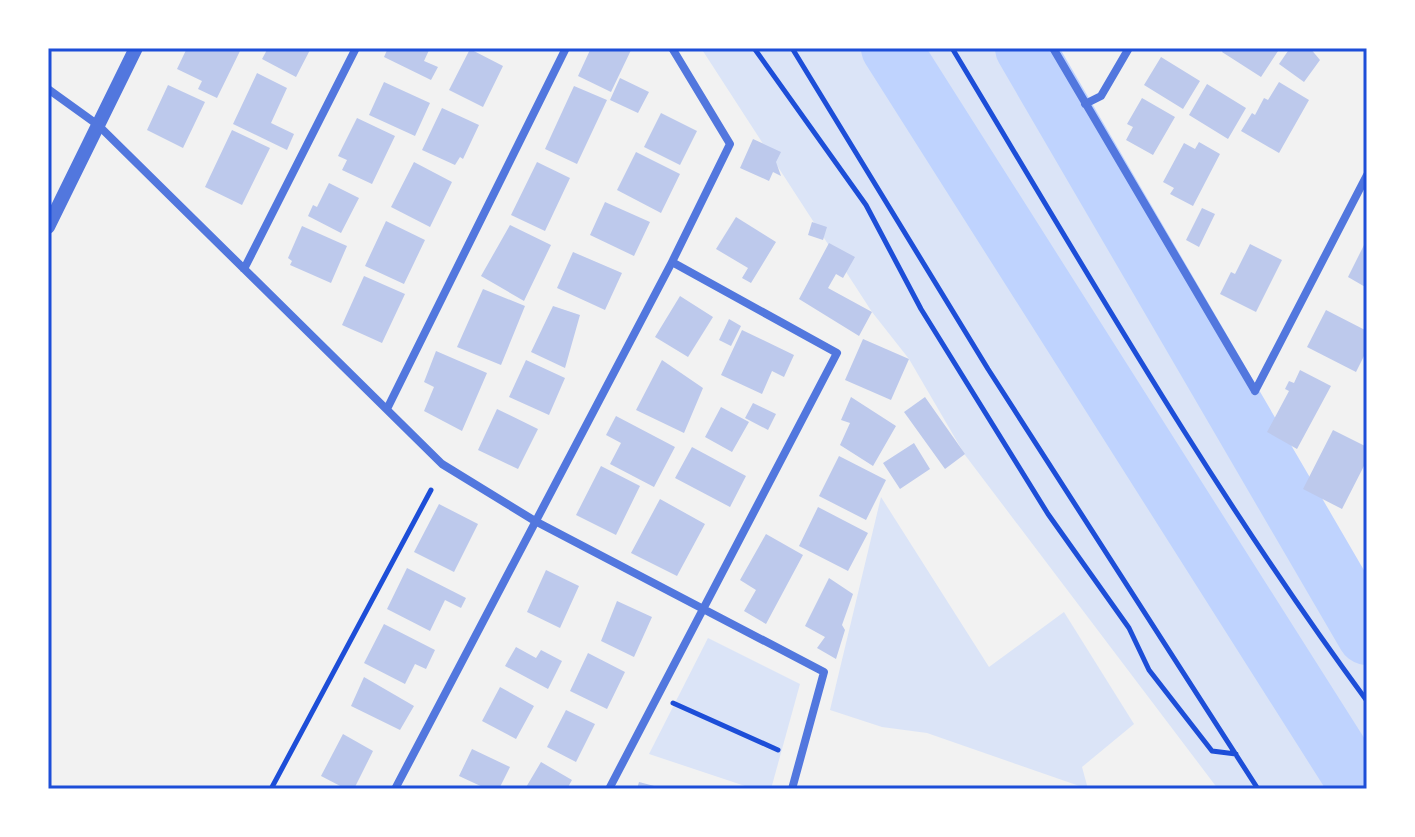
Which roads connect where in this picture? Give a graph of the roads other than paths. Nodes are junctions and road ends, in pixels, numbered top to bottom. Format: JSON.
{"nodes":[{"id":1,"x":136,"y":48,"type":"edge"},
{"id":2,"x":356,"y":48,"type":"edge"},
{"id":3,"x":566,"y":48,"type":"edge"},
{"id":4,"x":672,"y":48,"type":"edge"},
{"id":5,"x":1053,"y":48,"type":"edge"},
{"id":6,"x":1129,"y":48,"type":"edge"},
{"id":7,"x":48,"y":89,"type":"edge"},
{"id":8,"x":1085,"y":104,"type":"junction"},
{"id":9,"x":98,"y":125,"type":"junction"},
{"id":10,"x":1367,"y":175,"type":"edge"},
{"id":11,"x":48,"y":227,"type":"edge"},
{"id":12,"x":672,"y":262,"type":"junction"},
{"id":13,"x":244,"y":269,"type":"junction"},
{"id":14,"x":387,"y":409,"type":"junction"},
{"id":15,"x":535,"y":521,"type":"junction"},
{"id":16,"x":703,"y":610,"type":"junction"},
{"id":17,"x":395,"y":789,"type":"edge"},
{"id":18,"x":609,"y":789,"type":"edge"},
{"id":19,"x":792,"y":789,"type":"edge"}],
"edges":[{"from":1,"to":9,"type":"street"},
{"from":2,"to":13,"type":"street"},
{"from":3,"to":14,"type":"street"},
{"from":4,"to":12,"type":"street"},
{"from":5,"to":8,"type":"street"},
{"from":6,"to":8,"type":"street"},
{"from":7,"to":9,"type":"street"},
{"from":8,"to":10,"type":"street"},
{"from":9,"to":11,"type":"street"},
{"from":9,"to":13,"type":"street"},
{"from":12,"to":15,"type":"street"},
{"from":12,"to":16,"type":"street"},
{"from":13,"to":14,"type":"street"},
{"from":14,"to":15,"type":"street"},
{"from":15,"to":16,"type":"street"},
{"from":15,"to":17,"type":"street"},
{"from":16,"to":18,"type":"street"},
{"from":16,"to":19,"type":"street"}]}
